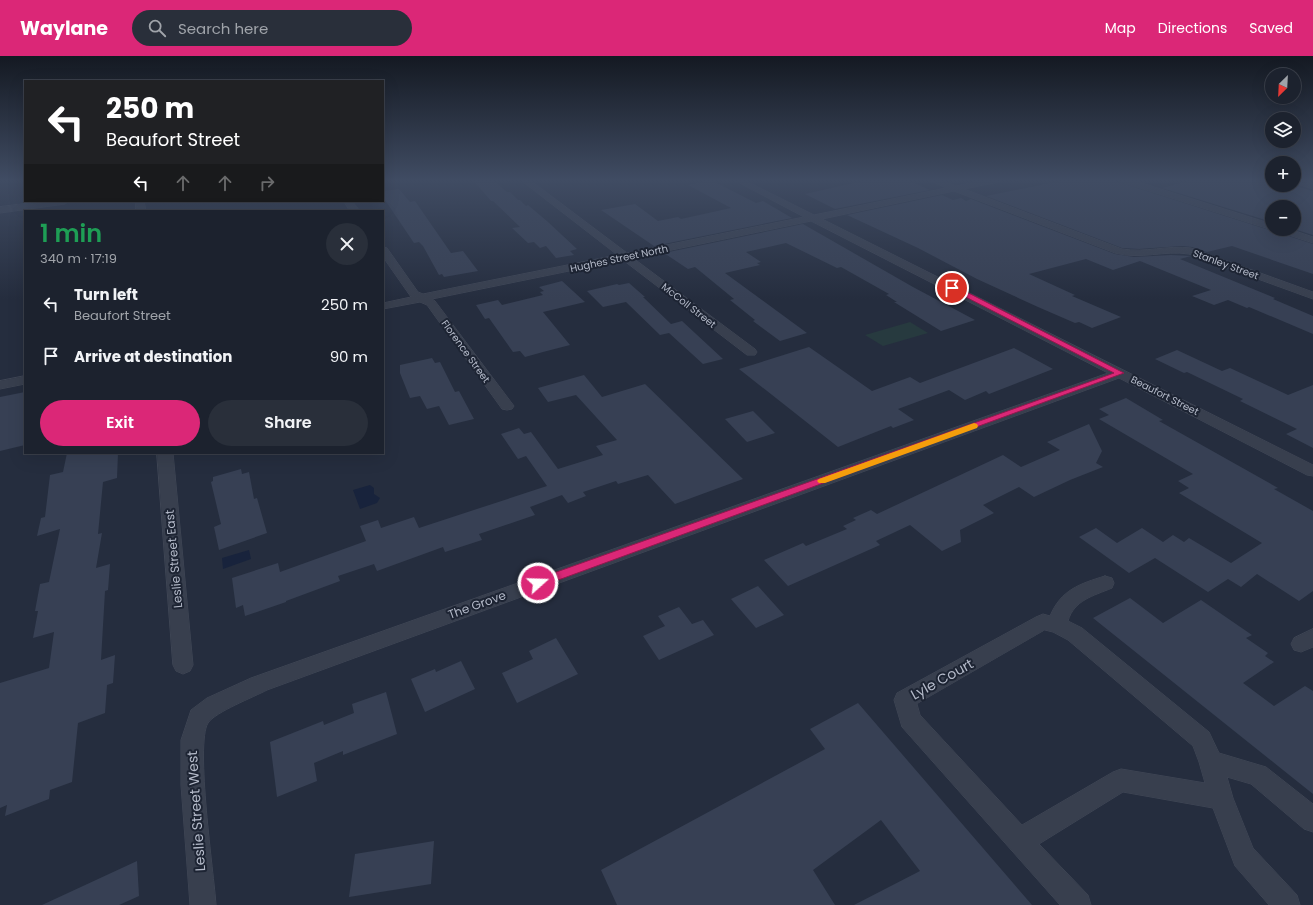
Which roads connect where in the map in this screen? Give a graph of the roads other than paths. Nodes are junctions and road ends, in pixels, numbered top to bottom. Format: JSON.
{"nodes":[{"id":1,"x":577,"y":220,"type":"edge"},
{"id":2,"x":806,"y":220,"type":"edge"},
{"id":3,"x":817,"y":220,"type":"edge"},
{"id":4,"x":1037,"y":220,"type":"edge"},
{"id":5,"x":1249,"y":220,"type":"edge"},
{"id":6,"x":1265,"y":225,"type":"edge"},
{"id":7,"x":1301,"y":236,"type":"edge"},
{"id":8,"x":1313,"y":240,"type":"edge"},
{"id":9,"x":384,"y":251,"type":"edge"},
{"id":10,"x":627,"y":257,"type":"junction"},
{"id":11,"x":1313,"y":296,"type":"edge"},
{"id":12,"x":422,"y":298,"type":"junction"},
{"id":13,"x":384,"y":306,"type":"edge"},
{"id":14,"x":751,"y":352,"type":"dead end"},
{"id":15,"x":1120,"y":373,"type":"junction"},
{"id":16,"x":24,"y":380,"type":"edge"},
{"id":17,"x":0,"y":385,"type":"edge"},
{"id":18,"x":507,"y":406,"type":"dead end"},
{"id":19,"x":164,"y":454,"type":"edge"},
{"id":20,"x":1313,"y":471,"type":"edge"},
{"id":21,"x":1105,"y":583,"type":"dead end"},
{"id":22,"x":1057,"y":625,"type":"junction"},
{"id":23,"x":184,"y":665,"type":"dead end"},
{"id":24,"x":200,"y":717,"type":"joint"},
{"id":25,"x":1211,"y":762,"type":"junction"},
{"id":26,"x":1221,"y":798,"type":"junction"},
{"id":27,"x":1313,"y":820,"type":"edge"},
{"id":28,"x":1020,"y":841,"type":"junction"},
{"id":29,"x":202,"y":905,"type":"edge"},
{"id":30,"x":1078,"y":905,"type":"edge"},
{"id":31,"x":1287,"y":905,"type":"edge"}],
"edges":[{"from":1,"to":10,"type":"street","name":"McColl Street"},
{"from":2,"to":10,"type":"street","name":"Hughes Street North"},
{"from":3,"to":15,"type":"street","name":"Beaufort Street"},
{"from":4,"to":11,"type":"street","name":"Stanley Street"},
{"from":5,"to":6,"type":"street"},
{"from":7,"to":8,"type":"street"},
{"from":9,"to":12,"type":"street","name":"Florence Street"},
{"from":10,"to":12,"type":"street","name":"Hughes Street North"},
{"from":10,"to":14,"type":"street","name":"McColl Street"},
{"from":12,"to":13,"type":"street","name":"Hughes Street North"},
{"from":12,"to":18,"type":"street","name":"Florence Street"},
{"from":15,"to":20,"type":"street","name":"Beaufort Street"},
{"from":15,"to":24,"type":"street","name":"The Grove"},
{"from":16,"to":17,"type":"street"},
{"from":19,"to":23,"type":"street","name":"Leslie Street East"},
{"from":21,"to":22,"type":"street"},
{"from":22,"to":25,"type":"street","name":"Lyle Court"},
{"from":22,"to":28,"type":"street","name":"Lyle Court"},
{"from":24,"to":29,"type":"street","name":"Leslie Street West"},
{"from":25,"to":26,"type":"street","name":"Lyle Court"},
{"from":25,"to":27,"type":"street"},
{"from":26,"to":28,"type":"street"},
{"from":26,"to":31,"type":"street","name":"Lyle Court"},
{"from":28,"to":30,"type":"street","name":"Lyle Court"}]}
